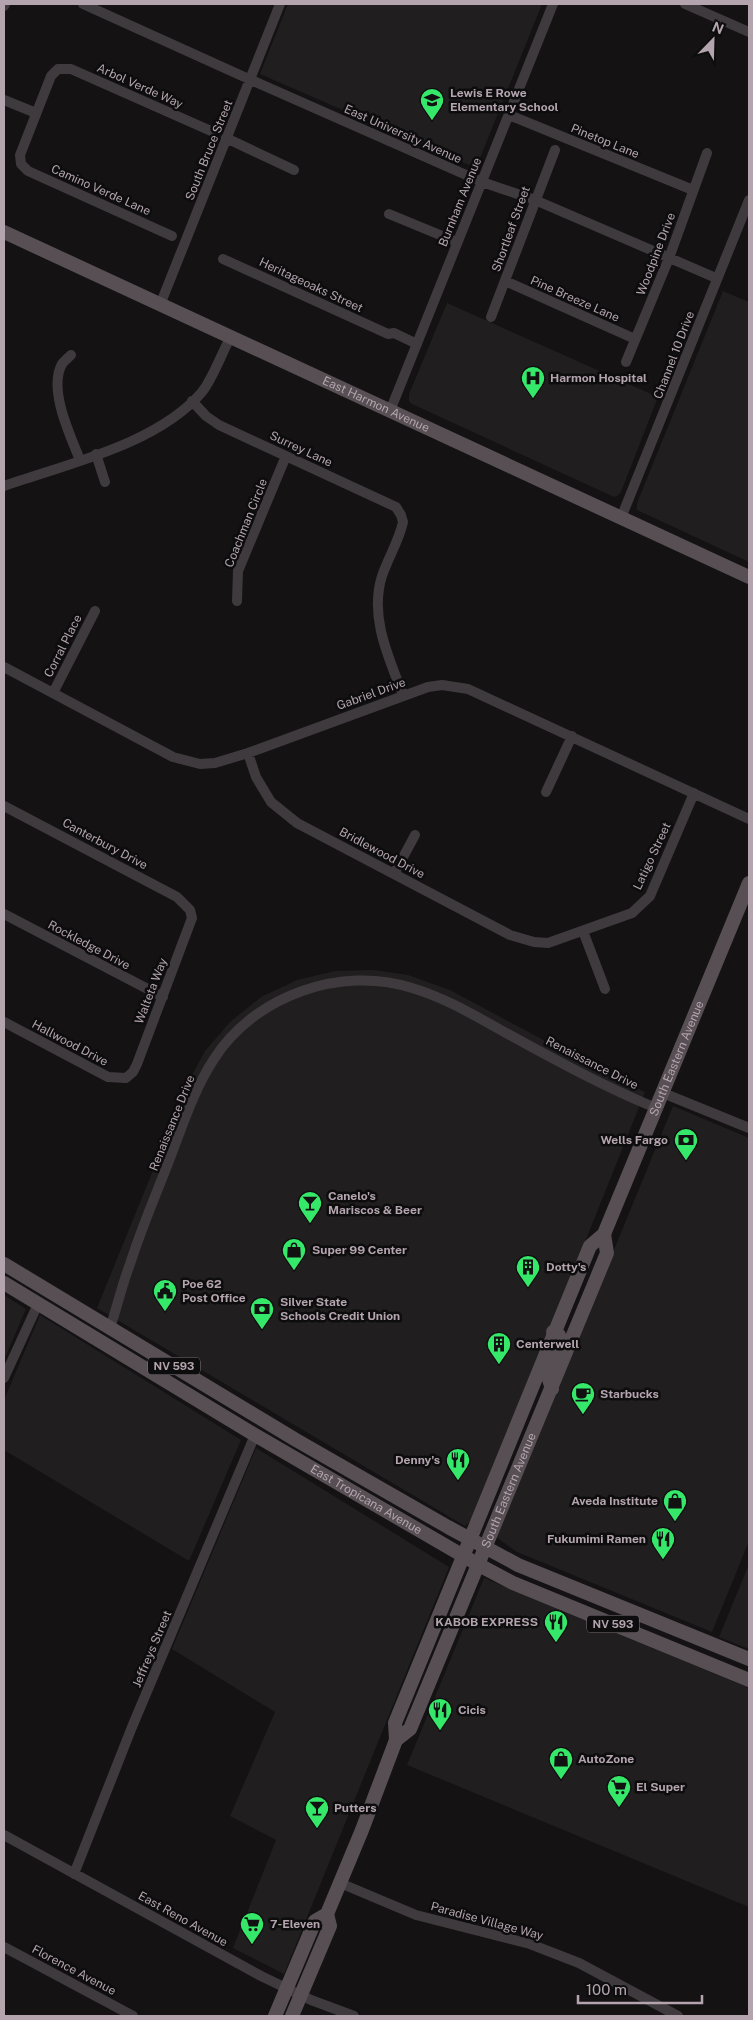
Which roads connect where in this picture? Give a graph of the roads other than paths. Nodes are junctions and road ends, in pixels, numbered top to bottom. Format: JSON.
{"nodes":[{"id":1,"x":83,"y":4,"type":"edge"},
{"id":2,"x":280,"y":4,"type":"edge"},
{"id":3,"x":553,"y":4,"type":"edge"},
{"id":4,"x":685,"y":4,"type":"edge"},
{"id":5,"x":749,"y":32,"type":"edge"},
{"id":6,"x":251,"y":80,"type":"junction"},
{"id":7,"x":4,"y":100,"type":"edge"},
{"id":8,"x":36,"y":113,"type":"junction"},
{"id":9,"x":509,"y":115,"type":"junction"},
{"id":10,"x":211,"y":131,"type":"dead end"},
{"id":11,"x":226,"y":138,"type":"junction"},
{"id":12,"x":554,"y":150,"type":"dead end"},
{"id":13,"x":706,"y":153,"type":"dead end"},
{"id":14,"x":294,"y":170,"type":"dead end"},
{"id":15,"x":482,"y":182,"type":"junction"},
{"id":16,"x":693,"y":190,"type":"junction"},
{"id":17,"x":535,"y":200,"type":"junction"},
{"id":18,"x":749,"y":200,"type":"edge"},
{"id":19,"x":389,"y":214,"type":"dead end"},
{"id":20,"x":4,"y":232,"type":"edge"},
{"id":21,"x":172,"y":236,"type":"dead end"},
{"id":22,"x":457,"y":242,"type":"junction"},
{"id":23,"x":669,"y":258,"type":"junction"},
{"id":24,"x":223,"y":259,"type":"dead end"},
{"id":25,"x":716,"y":278,"type":"junction"},
{"id":26,"x":505,"y":281,"type":"junction"},
{"id":27,"x":160,"y":305,"type":"junction"},
{"id":28,"x":491,"y":316,"type":"dead end"},
{"id":29,"x":230,"y":338,"type":"junction"},
{"id":30,"x":635,"y":339,"type":"junction"},
{"id":31,"x":416,"y":347,"type":"junction"},
{"id":32,"x":71,"y":356,"type":"dead end"},
{"id":33,"x":626,"y":362,"type":"dead end"},
{"id":34,"x":192,"y":401,"type":"junction"},
{"id":35,"x":390,"y":411,"type":"junction"},
{"id":36,"x":96,"y":454,"type":"junction"},
{"id":37,"x":286,"y":456,"type":"junction"},
{"id":38,"x":80,"y":460,"type":"junction"},
{"id":39,"x":105,"y":482,"type":"dead end"},
{"id":40,"x":4,"y":486,"type":"edge"},
{"id":41,"x":621,"y":518,"type":"junction"},
{"id":42,"x":749,"y":577,"type":"edge"},
{"id":43,"x":237,"y":602,"type":"dead end"},
{"id":44,"x":95,"y":611,"type":"dead end"},
{"id":45,"x":4,"y":667,"type":"edge"},
{"id":46,"x":53,"y":693,"type":"junction"},
{"id":47,"x":404,"y":695,"type":"junction"},
{"id":48,"x":572,"y":736,"type":"junction"},
{"id":49,"x":248,"y":753,"type":"junction"},
{"id":50,"x":546,"y":792,"type":"dead end"},
{"id":51,"x":694,"y":793,"type":"junction"},
{"id":52,"x":4,"y":806,"type":"edge"},
{"id":53,"x":749,"y":819,"type":"edge"},
{"id":54,"x":415,"y":835,"type":"dead end"},
{"id":55,"x":394,"y":874,"type":"junction"},
{"id":56,"x":749,"y":883,"type":"edge"},
{"id":57,"x":190,"y":910,"type":"joint"},
{"id":58,"x":4,"y":914,"type":"edge"},
{"id":59,"x":583,"y":931,"type":"junction"},
{"id":60,"x":534,"y":942,"type":"joint"},
{"id":61,"x":605,"y":989,"type":"dead end"},
{"id":62,"x":162,"y":997,"type":"junction"},
{"id":63,"x":4,"y":1022,"type":"edge"},
{"id":64,"x":126,"y":1078,"type":"joint"},
{"id":65,"x":663,"y":1093,"type":"junction"},
{"id":66,"x":656,"y":1108,"type":"junction"},
{"id":67,"x":749,"y":1128,"type":"edge"},
{"id":68,"x":604,"y":1234,"type":"junction"},
{"id":69,"x":584,"y":1260,"type":"junction"},
{"id":70,"x":4,"y":1264,"type":"edge"},
{"id":71,"x":4,"y":1283,"type":"edge"},
{"id":72,"x":51,"y":1291,"type":"junction"},
{"id":73,"x":38,"y":1304,"type":"junction"},
{"id":74,"x":81,"y":1310,"type":"junction"},
{"id":75,"x":583,"y":1313,"type":"junction"},
{"id":76,"x":110,"y":1328,"type":"junction"},
{"id":77,"x":553,"y":1332,"type":"junction"},
{"id":78,"x":4,"y":1378,"type":"edge"},
{"id":79,"x":552,"y":1389,"type":"junction"},
{"id":80,"x":214,"y":1410,"type":"junction"},
{"id":81,"x":259,"y":1417,"type":"junction"},
{"id":82,"x":255,"y":1435,"type":"junction"},
{"id":83,"x":296,"y":1440,"type":"junction"},
{"id":84,"x":470,"y":1539,"type":"junction"},
{"id":85,"x":486,"y":1548,"type":"junction"},
{"id":86,"x":463,"y":1556,"type":"junction"},
{"id":87,"x":479,"y":1566,"type":"junction"},
{"id":88,"x":624,"y":1628,"type":"junction"},
{"id":89,"x":709,"y":1643,"type":"junction"},
{"id":90,"x":699,"y":1659,"type":"junction"},
{"id":91,"x":749,"y":1659,"type":"edge"},
{"id":92,"x":749,"y":1667,"type":"edge"},
{"id":93,"x":749,"y":1680,"type":"edge"},
{"id":94,"x":396,"y":1740,"type":"junction"},
{"id":95,"x":4,"y":1835,"type":"edge"},
{"id":96,"x":74,"y":1874,"type":"junction"},
{"id":97,"x":340,"y":1883,"type":"junction"},
{"id":98,"x":327,"y":1914,"type":"junction"},
{"id":99,"x":4,"y":1947,"type":"edge"},
{"id":100,"x":286,"y":1989,"type":"junction"},
{"id":101,"x":301,"y":1995,"type":"junction"},
{"id":102,"x":133,"y":2016,"type":"edge"},
{"id":103,"x":275,"y":2016,"type":"edge"},
{"id":104,"x":292,"y":2016,"type":"edge"},
{"id":105,"x":354,"y":2016,"type":"edge"},
{"id":106,"x":678,"y":2016,"type":"edge"}],
"edges":[{"from":1,"to":6,"type":"street","name":"East University Avenue"},
{"from":2,"to":6,"type":"street","name":"South Bruce Street"},
{"from":3,"to":9,"type":"street","name":"Burnham Avenue"},
{"from":4,"to":5,"type":"street"},
{"from":6,"to":11,"type":"street","name":"South Bruce Street"},
{"from":6,"to":15,"type":"street","name":"East University Avenue"},
{"from":7,"to":8,"type":"street"},
{"from":8,"to":10,"type":"street","name":"Arbol Verde Way"},
{"from":8,"to":21,"type":"street","name":"Camino Verde Lane"},
{"from":9,"to":15,"type":"street","name":"Burnham Avenue"},
{"from":9,"to":16,"type":"street","name":"Pinetop Lane"},
{"from":11,"to":14,"type":"street"},
{"from":11,"to":27,"type":"street","name":"South Bruce Street"},
{"from":12,"to":17,"type":"street","name":"Shortleaf Street"},
{"from":13,"to":16,"type":"street","name":"Woodpine Drive"},
{"from":15,"to":17,"type":"street","name":"East University Avenue"},
{"from":15,"to":22,"type":"street","name":"Burnham Avenue"},
{"from":16,"to":23,"type":"street","name":"Woodpine Drive"},
{"from":17,"to":23,"type":"street","name":"East University Avenue"},
{"from":17,"to":26,"type":"street","name":"Shortleaf Street"},
{"from":18,"to":25,"type":"street","name":"Channel 10 Drive"},
{"from":19,"to":22,"type":"street"},
{"from":20,"to":27,"type":"main road","name":"East Harmon Avenue"},
{"from":22,"to":31,"type":"street","name":"Burnham Avenue"},
{"from":23,"to":25,"type":"street","name":"East University Avenue"},
{"from":23,"to":30,"type":"street","name":"Woodpine Drive"},
{"from":24,"to":31,"type":"street","name":"Heritageoaks Street"},
{"from":25,"to":41,"type":"street","name":"Channel 10 Drive"},
{"from":26,"to":28,"type":"street","name":"Shortleaf Street"},
{"from":26,"to":30,"type":"street","name":"Pine Breeze Lane"},
{"from":27,"to":29,"type":"main road","name":"East Harmon Avenue"},
{"from":29,"to":34,"type":"street"},
{"from":29,"to":35,"type":"main road","name":"East Harmon Avenue"},
{"from":30,"to":33,"type":"street","name":"Woodpine Drive"},
{"from":31,"to":35,"type":"street","name":"Burnham Avenue"},
{"from":32,"to":38,"type":"street"},
{"from":34,"to":36,"type":"street"},
{"from":34,"to":37,"type":"street","name":"Surrey Lane"},
{"from":35,"to":41,"type":"main road","name":"East Harmon Avenue"},
{"from":36,"to":38,"type":"street"},
{"from":36,"to":39,"type":"street"},
{"from":37,"to":43,"type":"street","name":"Coachman Circle"},
{"from":37,"to":47,"type":"street","name":"Surrey Lane"},
{"from":38,"to":40,"type":"street"},
{"from":41,"to":42,"type":"main road","name":"East Harmon Avenue"},
{"from":44,"to":46,"type":"street","name":"Corral Place"},
{"from":45,"to":46,"type":"street","name":"Gabriel Drive"},
{"from":46,"to":49,"type":"street","name":"Gabriel Drive"},
{"from":47,"to":48,"type":"street","name":"Gabriel Drive"},
{"from":47,"to":49,"type":"street","name":"Gabriel Drive"},
{"from":48,"to":50,"type":"street"},
{"from":48,"to":51,"type":"street","name":"Gabriel Drive"},
{"from":49,"to":55,"type":"street","name":"Bridlewood Drive"},
{"from":51,"to":53,"type":"street","name":"Gabriel Drive"},
{"from":51,"to":59,"type":"street","name":"Latigo Street"},
{"from":52,"to":57,"type":"street","name":"Canterbury Drive"},
{"from":54,"to":55,"type":"street"},
{"from":55,"to":60,"type":"street","name":"Bridlewood Drive"},
{"from":56,"to":65,"type":"main road","name":"South Eastern Avenue"},
{"from":57,"to":62,"type":"street","name":"Walteta Way"},
{"from":58,"to":62,"type":"street","name":"Rockledge Drive"},
{"from":59,"to":60,"type":"street","name":"Latigo Street"},
{"from":59,"to":61,"type":"street"},
{"from":62,"to":64,"type":"street","name":"Walteta Way"},
{"from":63,"to":64,"type":"street","name":"Hallwood Drive"},
{"from":65,"to":66,"type":"main road","name":"South Eastern Avenue"},
{"from":65,"to":67,"type":"street"},
{"from":66,"to":68,"type":"main road","name":"South Eastern Avenue"},
{"from":66,"to":76,"type":"street","name":"Renaissance Drive"},
{"from":68,"to":69,"type":"main road","name":"South Eastern Avenue"},
{"from":68,"to":75,"type":"main road","name":"South Eastern Avenue"},
{"from":69,"to":75,"type":"main road"},
{"from":69,"to":77,"type":"main road","name":"South Eastern Avenue"},
{"from":70,"to":72,"type":"main road","name":"East Tropicana Avenue","number":"NV 593"},
{"from":71,"to":72,"type":"main road"},
{"from":71,"to":73,"type":"main road","name":"East Tropicana Avenue","number":"NV 593"},
{"from":72,"to":74,"type":"main road","name":"East Tropicana Avenue","number":"NV 593"},
{"from":73,"to":74,"type":"main road"},
{"from":73,"to":78,"type":"street"},
{"from":73,"to":80,"type":"main road","name":"East Tropicana Avenue","number":"NV 593"},
{"from":74,"to":76,"type":"main road","name":"East Tropicana Avenue","number":"NV 593"},
{"from":75,"to":79,"type":"main road","name":"South Eastern Avenue"},
{"from":76,"to":81,"type":"main road","name":"East Tropicana Avenue","number":"NV 593"},
{"from":77,"to":79,"type":"main road"},
{"from":77,"to":84,"type":"main road","name":"South Eastern Avenue"},
{"from":79,"to":85,"type":"main road","name":"South Eastern Avenue"},
{"from":80,"to":81,"type":"main road"},
{"from":80,"to":82,"type":"main road","name":"East Tropicana Avenue","number":"NV 593"},
{"from":81,"to":83,"type":"main road","name":"East Tropicana Avenue","number":"NV 593"},
{"from":82,"to":83,"type":"main road"},
{"from":82,"to":86,"type":"main road","name":"East Tropicana Avenue","number":"NV 593"},
{"from":82,"to":96,"type":"street","name":"Jeffreys Street"},
{"from":83,"to":84,"type":"main road","name":"East Tropicana Avenue","number":"NV 593"},
{"from":84,"to":85,"type":"main road","name":"East Tropicana Avenue","number":"NV 593"},
{"from":84,"to":86,"type":"main road","name":"South Eastern Avenue"},
{"from":85,"to":87,"type":"main road","name":"South Eastern Avenue"},
{"from":85,"to":89,"type":"main road","name":"East Tropicana Avenue","number":"NV 593"},
{"from":86,"to":87,"type":"main road","name":"East Tropicana Avenue","number":"NV 593"},
{"from":86,"to":94,"type":"main road","name":"South Eastern Avenue"},
{"from":87,"to":88,"type":"main road","name":"East Tropicana Avenue","number":"NV 593"},
{"from":87,"to":94,"type":"main road","name":"South Eastern Avenue"},
{"from":88,"to":89,"type":"main road"},
{"from":88,"to":90,"type":"main road","name":"East Tropicana Avenue","number":"NV 593"},
{"from":89,"to":91,"type":"main road","name":"East Tropicana Avenue","number":"NV 593"},
{"from":90,"to":92,"type":"main road"},
{"from":90,"to":93,"type":"main road","name":"East Tropicana Avenue","number":"NV 593"},
{"from":94,"to":97,"type":"main road","name":"South Eastern Avenue"},
{"from":95,"to":96,"type":"street","name":"East Reno Avenue"},
{"from":96,"to":100,"type":"street","name":"East Reno Avenue"},
{"from":97,"to":98,"type":"main road","name":"South Eastern Avenue"},
{"from":97,"to":106,"type":"street","name":"Paradise Village Way"},
{"from":98,"to":100,"type":"main road","name":"South Eastern Avenue"},
{"from":98,"to":101,"type":"main road","name":"South Eastern Avenue"},
{"from":99,"to":102,"type":"street","name":"Florence Avenue"},
{"from":100,"to":101,"type":"street","name":"East Reno Avenue"},
{"from":100,"to":103,"type":"main road","name":"South Eastern Avenue"},
{"from":101,"to":104,"type":"main road","name":"South Eastern Avenue"},
{"from":101,"to":105,"type":"street","name":"East Reno Avenue"}]}
